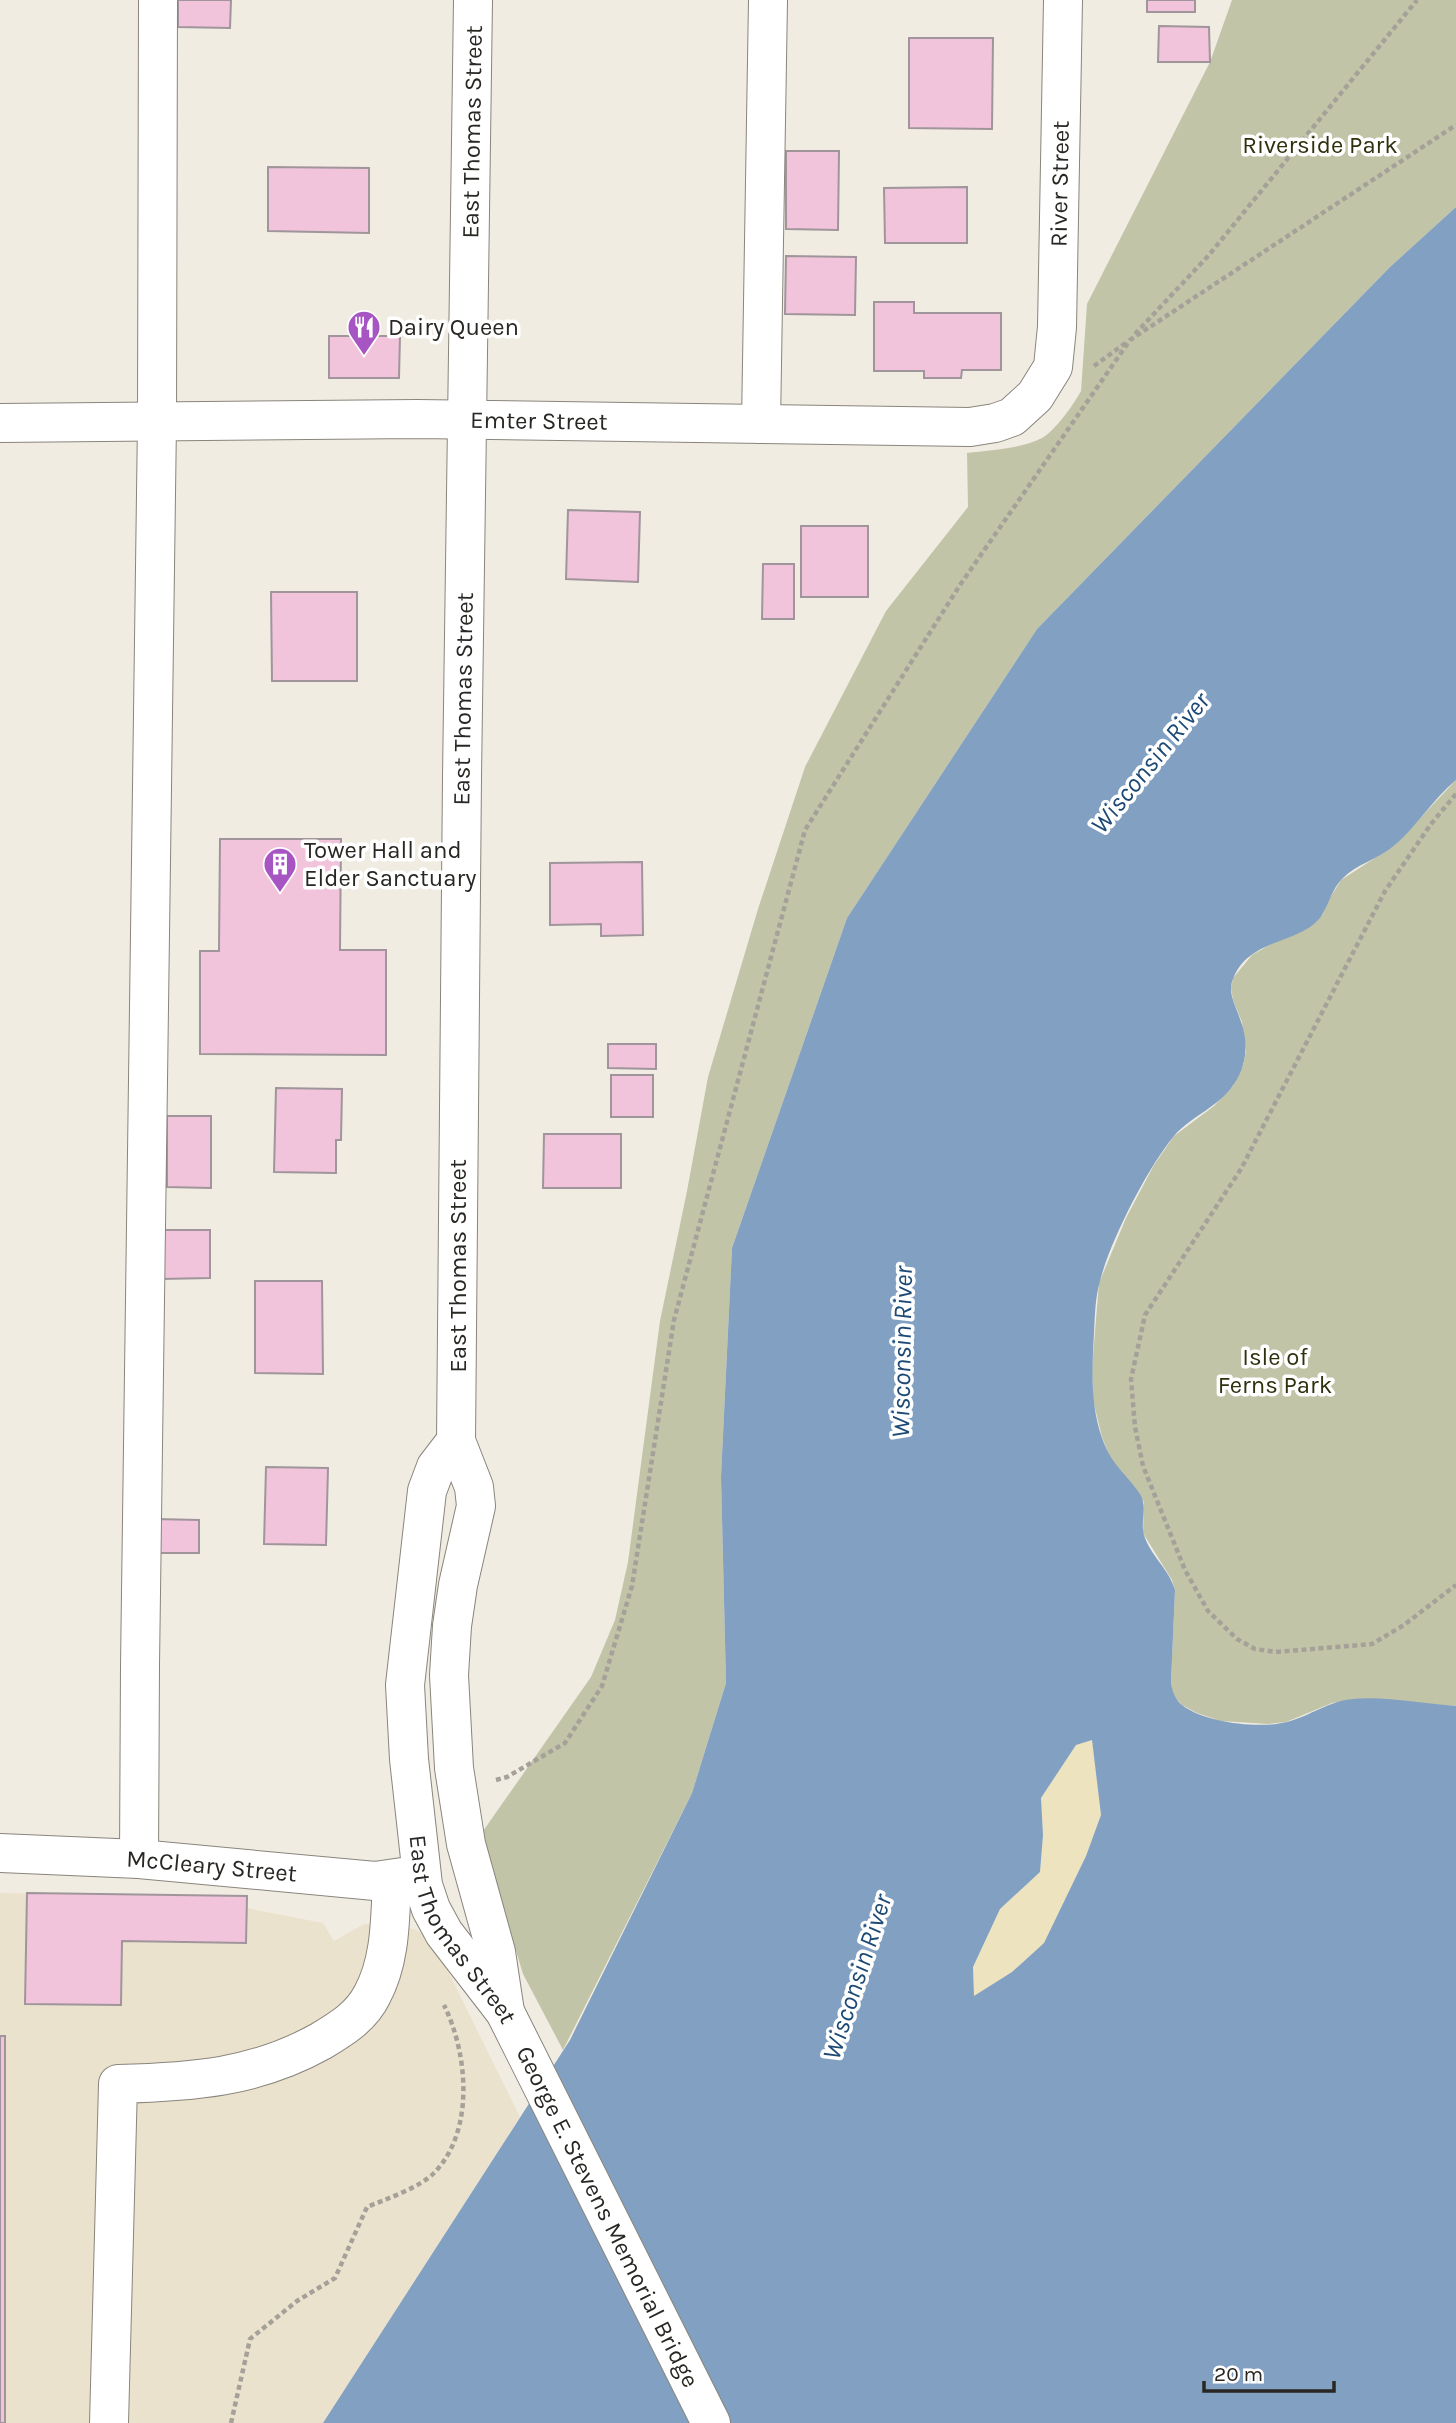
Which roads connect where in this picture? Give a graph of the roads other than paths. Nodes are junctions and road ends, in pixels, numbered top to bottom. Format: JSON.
{"nodes":[{"id":1,"x":158,"y":0,"type":"edge"},
{"id":2,"x":473,"y":0,"type":"edge"},
{"id":3,"x":768,"y":0,"type":"edge"},
{"id":4,"x":1063,"y":0,"type":"edge"},
{"id":5,"x":1053,"y":367,"type":"joint"},
{"id":6,"x":467,"y":419,"type":"junction"},
{"id":7,"x":157,"y":421,"type":"junction"},
{"id":8,"x":0,"y":423,"type":"edge"},
{"id":9,"x":761,"y":424,"type":"junction"},
{"id":10,"x":456,"y":1441,"type":"junction"},
{"id":11,"x":0,"y":1853,"type":"edge"},
{"id":12,"x":139,"y":1859,"type":"junction"},
{"id":13,"x":407,"y":1877,"type":"junction"},
{"id":14,"x":505,"y":2012,"type":"junction"},
{"id":15,"x":109,"y":2423,"type":"edge"},
{"id":16,"x":710,"y":2423,"type":"edge"}],
"edges":[{"from":1,"to":7,"type":"main road"},
{"from":2,"to":6,"type":"main road","name":"East Thomas Street"},
{"from":3,"to":9,"type":"main road"},
{"from":4,"to":5,"type":"main road","name":"River Street"},
{"from":5,"to":9,"type":"main road","name":"Emter Street"},
{"from":6,"to":7,"type":"main road","name":"Emter Street"},
{"from":6,"to":9,"type":"main road","name":"Emter Street"},
{"from":6,"to":10,"type":"main road","name":"East Thomas Street"},
{"from":7,"to":8,"type":"main road","name":"Emter Street"},
{"from":7,"to":12,"type":"main road"},
{"from":10,"to":13,"type":"main road","name":"East Thomas Street"},
{"from":10,"to":14,"type":"main road","name":"East Thomas Street"},
{"from":11,"to":12,"type":"main road","name":"McCleary Street"},
{"from":12,"to":13,"type":"main road","name":"McCleary Street"},
{"from":13,"to":14,"type":"main road","name":"East Thomas Street"},
{"from":13,"to":15,"type":"main road"},
{"from":14,"to":16,"type":"main road","name":"George E. Stevens Memorial Bridge"}]}
